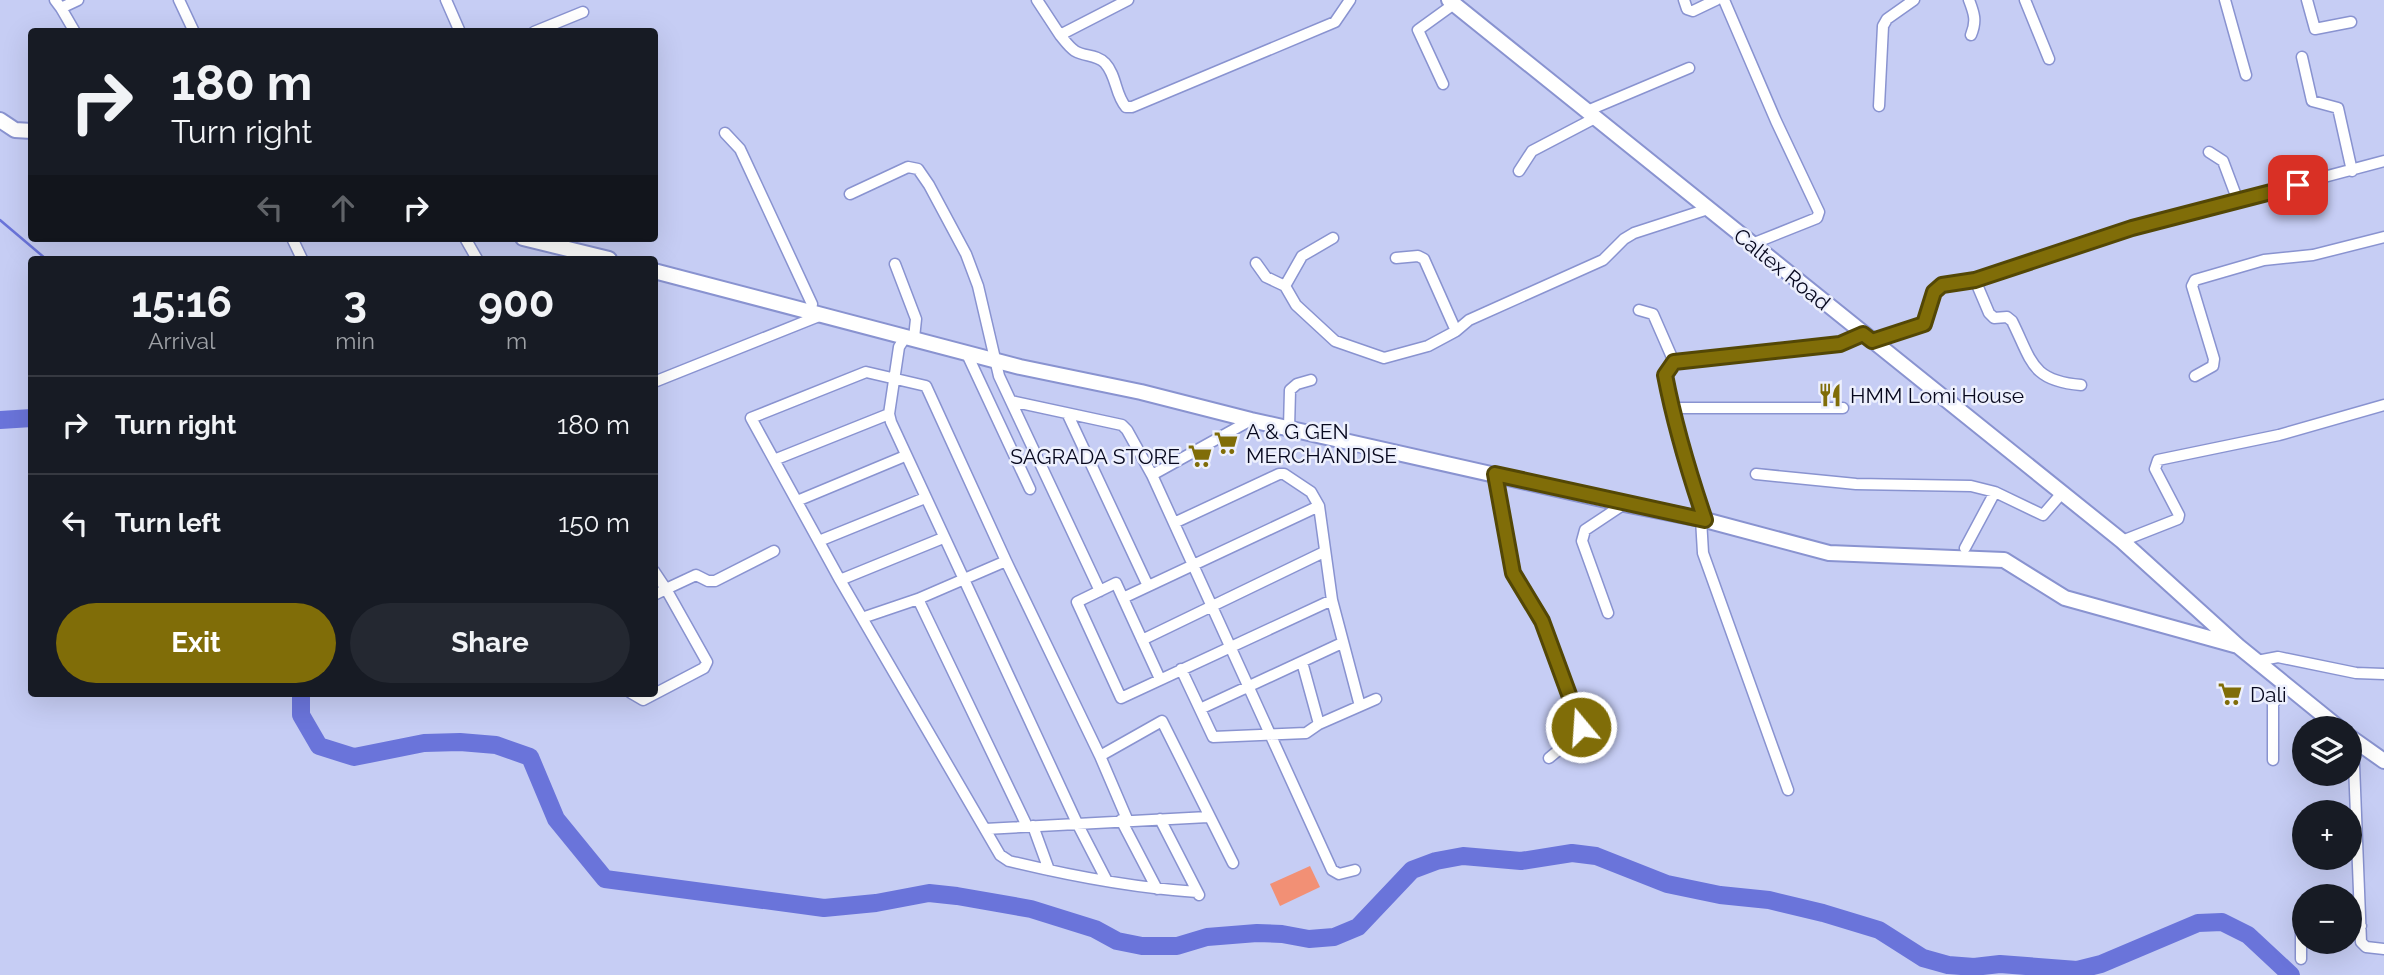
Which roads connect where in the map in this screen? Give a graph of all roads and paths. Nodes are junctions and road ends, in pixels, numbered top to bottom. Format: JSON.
{"nodes":[{"id":1,"x":78,"y":0,"type":"edge"},
{"id":2,"x":179,"y":0,"type":"edge"},
{"id":3,"x":446,"y":0,"type":"edge"},
{"id":4,"x":1037,"y":0,"type":"edge"},
{"id":5,"x":1128,"y":0,"type":"edge"},
{"id":6,"x":1350,"y":0,"type":"edge"},
{"id":7,"x":1684,"y":0,"type":"edge"},
{"id":8,"x":1716,"y":0,"type":"edge"},
{"id":9,"x":1724,"y":0,"type":"edge"},
{"id":10,"x":1914,"y":0,"type":"edge"},
{"id":11,"x":1969,"y":0,"type":"edge"},
{"id":12,"x":2025,"y":0,"type":"edge"},
{"id":13,"x":2225,"y":0,"type":"edge"},
{"id":14,"x":2307,"y":0,"type":"edge"},
{"id":15,"x":1452,"y":2,"type":"edge"},
{"id":16,"x":58,"y":4,"type":"edge"},
{"id":17,"x":583,"y":12,"type":"dead end"},
{"id":18,"x":2351,"y":23,"type":"dead end"},
{"id":19,"x":73,"y":28,"type":"edge"},
{"id":20,"x":192,"y":28,"type":"edge"},
{"id":21,"x":458,"y":28,"type":"edge"},
{"id":22,"x":544,"y":28,"type":"edge"},
{"id":23,"x":1060,"y":35,"type":"junction"},
{"id":24,"x":1971,"y":35,"type":"dead end"},
{"id":25,"x":2302,"y":57,"type":"dead end"},
{"id":26,"x":2049,"y":59,"type":"dead end"},
{"id":27,"x":1689,"y":68,"type":"dead end"},
{"id":28,"x":2246,"y":75,"type":"dead end"},
{"id":29,"x":1443,"y":84,"type":"dead end"},
{"id":30,"x":1879,"y":106,"type":"dead end"},
{"id":31,"x":1591,"y":114,"type":"junction"},
{"id":32,"x":0,"y":120,"type":"edge"},
{"id":33,"x":28,"y":131,"type":"edge"},
{"id":34,"x":725,"y":133,"type":"dead end"},
{"id":35,"x":2209,"y":152,"type":"dead end"},
{"id":36,"x":2384,"y":161,"type":"edge"},
{"id":37,"x":2351,"y":170,"type":"junction"},
{"id":38,"x":1518,"y":171,"type":"dead end"},
{"id":39,"x":850,"y":194,"type":"dead end"},
{"id":40,"x":2238,"y":201,"type":"junction"},
{"id":41,"x":1708,"y":209,"type":"junction"},
{"id":42,"x":2384,"y":237,"type":"edge"},
{"id":43,"x":1333,"y":238,"type":"dead end"},
{"id":44,"x":555,"y":242,"type":"edge"},
{"id":45,"x":1752,"y":244,"type":"junction"},
{"id":46,"x":600,"y":256,"type":"edge"},
{"id":47,"x":1396,"y":258,"type":"dead end"},
{"id":48,"x":1256,"y":263,"type":"dead end"},
{"id":49,"x":895,"y":264,"type":"dead end"},
{"id":50,"x":658,"y":272,"type":"edge"},
{"id":51,"x":1975,"y":280,"type":"junction"},
{"id":52,"x":1285,"y":286,"type":"junction"},
{"id":53,"x":1639,"y":310,"type":"dead end"},
{"id":54,"x":814,"y":314,"type":"junction"},
{"id":55,"x":1456,"y":331,"type":"junction"},
{"id":56,"x":910,"y":337,"type":"junction"},
{"id":57,"x":1867,"y":337,"type":"junction"},
{"id":58,"x":966,"y":352,"type":"junction"},
{"id":59,"x":994,"y":360,"type":"junction"},
{"id":60,"x":1674,"y":362,"type":"junction"},
{"id":61,"x":2195,"y":376,"type":"dead end"},
{"id":62,"x":894,"y":379,"type":"junction"},
{"id":63,"x":658,"y":380,"type":"edge"},
{"id":64,"x":1311,"y":380,"type":"dead end"},
{"id":65,"x":2081,"y":385,"type":"dead end"},
{"id":66,"x":1011,"y":401,"type":"junction"},
{"id":67,"x":2384,"y":405,"type":"edge"},
{"id":68,"x":1671,"y":408,"type":"junction"},
{"id":69,"x":1843,"y":408,"type":"dead end"},
{"id":70,"x":889,"y":414,"type":"junction"},
{"id":71,"x":1068,"y":415,"type":"junction"},
{"id":72,"x":1251,"y":420,"type":"junction"},
{"id":73,"x":1289,"y":428,"type":"junction"},
{"id":74,"x":905,"y":456,"type":"junction"},
{"id":75,"x":774,"y":460,"type":"junction"},
{"id":76,"x":1495,"y":474,"type":"junction"},
{"id":77,"x":1756,"y":474,"type":"dead end"},
{"id":78,"x":1152,"y":475,"type":"junction"},
{"id":79,"x":1030,"y":489,"type":"dead end"},
{"id":80,"x":1995,"y":492,"type":"junction"},
{"id":81,"x":2062,"y":493,"type":"junction"},
{"id":82,"x":925,"y":498,"type":"junction"},
{"id":83,"x":797,"y":501,"type":"junction"},
{"id":84,"x":1624,"y":504,"type":"junction"},
{"id":85,"x":1319,"y":506,"type":"junction"},
{"id":86,"x":1703,"y":519,"type":"junction"},
{"id":87,"x":1174,"y":523,"type":"junction"},
{"id":88,"x":943,"y":538,"type":"junction"},
{"id":89,"x":819,"y":541,"type":"junction"},
{"id":90,"x":2122,"y":541,"type":"junction"},
{"id":91,"x":1965,"y":548,"type":"dead end"},
{"id":92,"x":774,"y":551,"type":"dead end"},
{"id":93,"x":1324,"y":552,"type":"junction"},
{"id":94,"x":1006,"y":561,"type":"junction"},
{"id":95,"x":1193,"y":564,"type":"junction"},
{"id":96,"x":658,"y":576,"type":"edge"},
{"id":97,"x":964,"y":579,"type":"junction"},
{"id":98,"x":840,"y":580,"type":"junction"},
{"id":99,"x":1148,"y":586,"type":"junction"},
{"id":100,"x":666,"y":589,"type":"junction"},
{"id":101,"x":1100,"y":591,"type":"junction"},
{"id":102,"x":658,"y":593,"type":"edge"},
{"id":103,"x":1123,"y":598,"type":"junction"},
{"id":104,"x":918,"y":599,"type":"junction"},
{"id":105,"x":1332,"y":600,"type":"junction"},
{"id":106,"x":1212,"y":605,"type":"junction"},
{"id":107,"x":1608,"y":613,"type":"dead end"},
{"id":108,"x":862,"y":618,"type":"junction"},
{"id":109,"x":1142,"y":640,"type":"junction"},
{"id":110,"x":1342,"y":643,"type":"junction"},
{"id":111,"x":1232,"y":646,"type":"junction"},
{"id":112,"x":2238,"y":646,"type":"junction"},
{"id":113,"x":2257,"y":661,"type":"junction"},
{"id":114,"x":1302,"y":662,"type":"junction"},
{"id":115,"x":1181,"y":669,"type":"junction"},
{"id":116,"x":2384,"y":674,"type":"edge"},
{"id":117,"x":1160,"y":680,"type":"junction"},
{"id":118,"x":2287,"y":685,"type":"junction"},
{"id":119,"x":1251,"y":688,"type":"junction"},
{"id":120,"x":658,"y":694,"type":"edge"},
{"id":121,"x":1377,"y":699,"type":"dead end"},
{"id":122,"x":1360,"y":706,"type":"junction"},
{"id":123,"x":1200,"y":709,"type":"junction"},
{"id":124,"x":2324,"y":716,"type":"edge"},
{"id":125,"x":1319,"y":724,"type":"junction"},
{"id":126,"x":1269,"y":734,"type":"junction"},
{"id":127,"x":2362,"y":745,"type":"edge"},
{"id":128,"x":1100,"y":756,"type":"junction"},
{"id":129,"x":1549,"y":758,"type":"dead end"},
{"id":130,"x":2273,"y":760,"type":"dead end"},
{"id":131,"x":2384,"y":761,"type":"edge"},
{"id":132,"x":2353,"y":786,"type":"edge"},
{"id":133,"x":1788,"y":790,"type":"dead end"},
{"id":134,"x":1208,"y":817,"type":"junction"},
{"id":135,"x":1160,"y":819,"type":"junction"},
{"id":136,"x":1124,"y":820,"type":"junction"},
{"id":137,"x":1077,"y":823,"type":"junction"},
{"id":138,"x":1030,"y":826,"type":"junction"},
{"id":139,"x":985,"y":829,"type":"junction"},
{"id":140,"x":1233,"y":863,"type":"dead end"},
{"id":141,"x":1049,"y":870,"type":"junction"},
{"id":142,"x":1355,"y":870,"type":"dead end"},
{"id":143,"x":1107,"y":881,"type":"junction"},
{"id":144,"x":2355,"y":884,"type":"edge"},
{"id":145,"x":1157,"y":889,"type":"junction"},
{"id":146,"x":2362,"y":942,"type":"edge"},
{"id":147,"x":2384,"y":948,"type":"edge"},
{"id":148,"x":2301,"y":954,"type":"edge"},
{"id":149,"x":2301,"y":960,"type":"dead end"}],
"edges":[{"from":1,"to":16,"type":"street"},
{"from":2,"to":20,"type":"street"},
{"from":3,"to":21,"type":"street"},
{"from":4,"to":23,"type":"street"},
{"from":5,"to":23,"type":"street"},
{"from":6,"to":23,"type":"street"},
{"from":7,"to":8,"type":"street"},
{"from":9,"to":45,"type":"street"},
{"from":10,"to":30,"type":"street"},
{"from":11,"to":24,"type":"street"},
{"from":12,"to":26,"type":"street"},
{"from":13,"to":28,"type":"street"},
{"from":14,"to":18,"type":"street"},
{"from":15,"to":29,"type":"street"},
{"from":15,"to":31,"type":"street","name":"Caltex Road"},
{"from":16,"to":19,"type":"street"},
{"from":17,"to":22,"type":"street"},
{"from":25,"to":37,"type":"street"},
{"from":27,"to":31,"type":"street"},
{"from":31,"to":38,"type":"street"},
{"from":31,"to":41,"type":"street","name":"Caltex Road"},
{"from":32,"to":33,"type":"street"},
{"from":34,"to":54,"type":"street"},
{"from":35,"to":40,"type":"street"},
{"from":36,"to":37,"type":"street"},
{"from":37,"to":40,"type":"street"},
{"from":39,"to":59,"type":"street"},
{"from":40,"to":51,"type":"street"},
{"from":41,"to":45,"type":"street","name":"Caltex Road"},
{"from":41,"to":55,"type":"street"},
{"from":42,"to":61,"type":"street"},
{"from":43,"to":52,"type":"street"},
{"from":44,"to":46,"type":"street"},
{"from":45,"to":57,"type":"street","name":"Caltex Road"},
{"from":47,"to":55,"type":"street"},
{"from":48,"to":52,"type":"street"},
{"from":49,"to":56,"type":"street"},
{"from":50,"to":54,"type":"street"},
{"from":51,"to":57,"type":"street"},
{"from":51,"to":65,"type":"street"},
{"from":52,"to":55,"type":"street"},
{"from":53,"to":60,"type":"street"},
{"from":54,"to":56,"type":"street"},
{"from":54,"to":63,"type":"street"},
{"from":56,"to":58,"type":"street"},
{"from":56,"to":62,"type":"street"},
{"from":57,"to":60,"type":"street"},
{"from":57,"to":81,"type":"street","name":"Caltex Road"},
{"from":58,"to":59,"type":"street"},
{"from":58,"to":79,"type":"street"},
{"from":59,"to":66,"type":"street"},
{"from":59,"to":72,"type":"street"},
{"from":60,"to":68,"type":"street"},
{"from":62,"to":70,"type":"street"},
{"from":62,"to":75,"type":"street"},
{"from":62,"to":94,"type":"street"},
{"from":64,"to":73,"type":"street"},
{"from":66,"to":71,"type":"street"},
{"from":66,"to":101,"type":"street"},
{"from":67,"to":90,"type":"street"},
{"from":68,"to":69,"type":"street"},
{"from":68,"to":86,"type":"street"},
{"from":70,"to":74,"type":"street"},
{"from":70,"to":75,"type":"street"},
{"from":71,"to":78,"type":"street"},
{"from":71,"to":99,"type":"street"},
{"from":72,"to":73,"type":"street"},
{"from":72,"to":78,"type":"street"},
{"from":73,"to":76,"type":"street"},
{"from":74,"to":82,"type":"street"},
{"from":74,"to":83,"type":"street"},
{"from":75,"to":83,"type":"street"},
{"from":76,"to":84,"type":"street"},
{"from":76,"to":129,"type":"street"},
{"from":77,"to":80,"type":"street"},
{"from":78,"to":87,"type":"street"},
{"from":80,"to":81,"type":"street"},
{"from":80,"to":91,"type":"street"},
{"from":81,"to":90,"type":"street","name":"Caltex Road"},
{"from":82,"to":88,"type":"street"},
{"from":82,"to":89,"type":"street"},
{"from":83,"to":89,"type":"street"},
{"from":84,"to":86,"type":"street"},
{"from":84,"to":107,"type":"street"},
{"from":85,"to":87,"type":"street"},
{"from":85,"to":93,"type":"street"},
{"from":85,"to":95,"type":"street"},
{"from":86,"to":112,"type":"street"},
{"from":86,"to":133,"type":"street"},
{"from":87,"to":95,"type":"street"},
{"from":88,"to":97,"type":"street"},
{"from":88,"to":98,"type":"street"},
{"from":89,"to":98,"type":"street"},
{"from":90,"to":112,"type":"street","name":"Caltex Road"},
{"from":92,"to":100,"type":"street"},
{"from":93,"to":105,"type":"street"},
{"from":93,"to":106,"type":"street"},
{"from":94,"to":97,"type":"street"},
{"from":94,"to":128,"type":"street"},
{"from":95,"to":99,"type":"street"},
{"from":95,"to":106,"type":"street"},
{"from":96,"to":100,"type":"street"},
{"from":97,"to":104,"type":"street"},
{"from":97,"to":137,"type":"street"},
{"from":98,"to":108,"type":"street"},
{"from":99,"to":103,"type":"street"},
{"from":100,"to":102,"type":"street"},
{"from":100,"to":120,"type":"street"},
{"from":101,"to":103,"type":"street"},
{"from":101,"to":117,"type":"street"},
{"from":103,"to":109,"type":"street"},
{"from":104,"to":108,"type":"street"},
{"from":104,"to":138,"type":"street"},
{"from":105,"to":110,"type":"street"},
{"from":105,"to":111,"type":"street"},
{"from":106,"to":109,"type":"street"},
{"from":106,"to":111,"type":"street"},
{"from":108,"to":139,"type":"street"},
{"from":109,"to":117,"type":"street"},
{"from":110,"to":114,"type":"street"},
{"from":110,"to":122,"type":"street"},
{"from":111,"to":115,"type":"street"},
{"from":111,"to":119,"type":"street"},
{"from":112,"to":113,"type":"street","name":"Caltex Road"},
{"from":113,"to":116,"type":"street"},
{"from":113,"to":118,"type":"street","name":"Caltex Road"},
{"from":114,"to":119,"type":"street"},
{"from":114,"to":125,"type":"street"},
{"from":115,"to":117,"type":"street"},
{"from":115,"to":123,"type":"street"},
{"from":118,"to":124,"type":"street","name":"Caltex Road"},
{"from":118,"to":130,"type":"street"},
{"from":119,"to":123,"type":"street"},
{"from":119,"to":126,"type":"street"},
{"from":121,"to":122,"type":"street"},
{"from":122,"to":125,"type":"street"},
{"from":123,"to":126,"type":"street"},
{"from":125,"to":126,"type":"street"},
{"from":126,"to":142,"type":"street"},
{"from":127,"to":131,"type":"street"},
{"from":128,"to":134,"type":"street"},
{"from":128,"to":136,"type":"street"},
{"from":132,"to":144,"type":"street"},
{"from":134,"to":135,"type":"street"},
{"from":134,"to":140,"type":"street"},
{"from":135,"to":136,"type":"street"},
{"from":135,"to":145,"type":"street"},
{"from":136,"to":137,"type":"street"},
{"from":136,"to":145,"type":"street"},
{"from":137,"to":138,"type":"street"},
{"from":137,"to":143,"type":"street"},
{"from":138,"to":139,"type":"street"},
{"from":138,"to":141,"type":"street"},
{"from":139,"to":141,"type":"street"},
{"from":141,"to":143,"type":"street"},
{"from":143,"to":145,"type":"street"},
{"from":146,"to":147,"type":"street"},
{"from":148,"to":149,"type":"street"}]}
